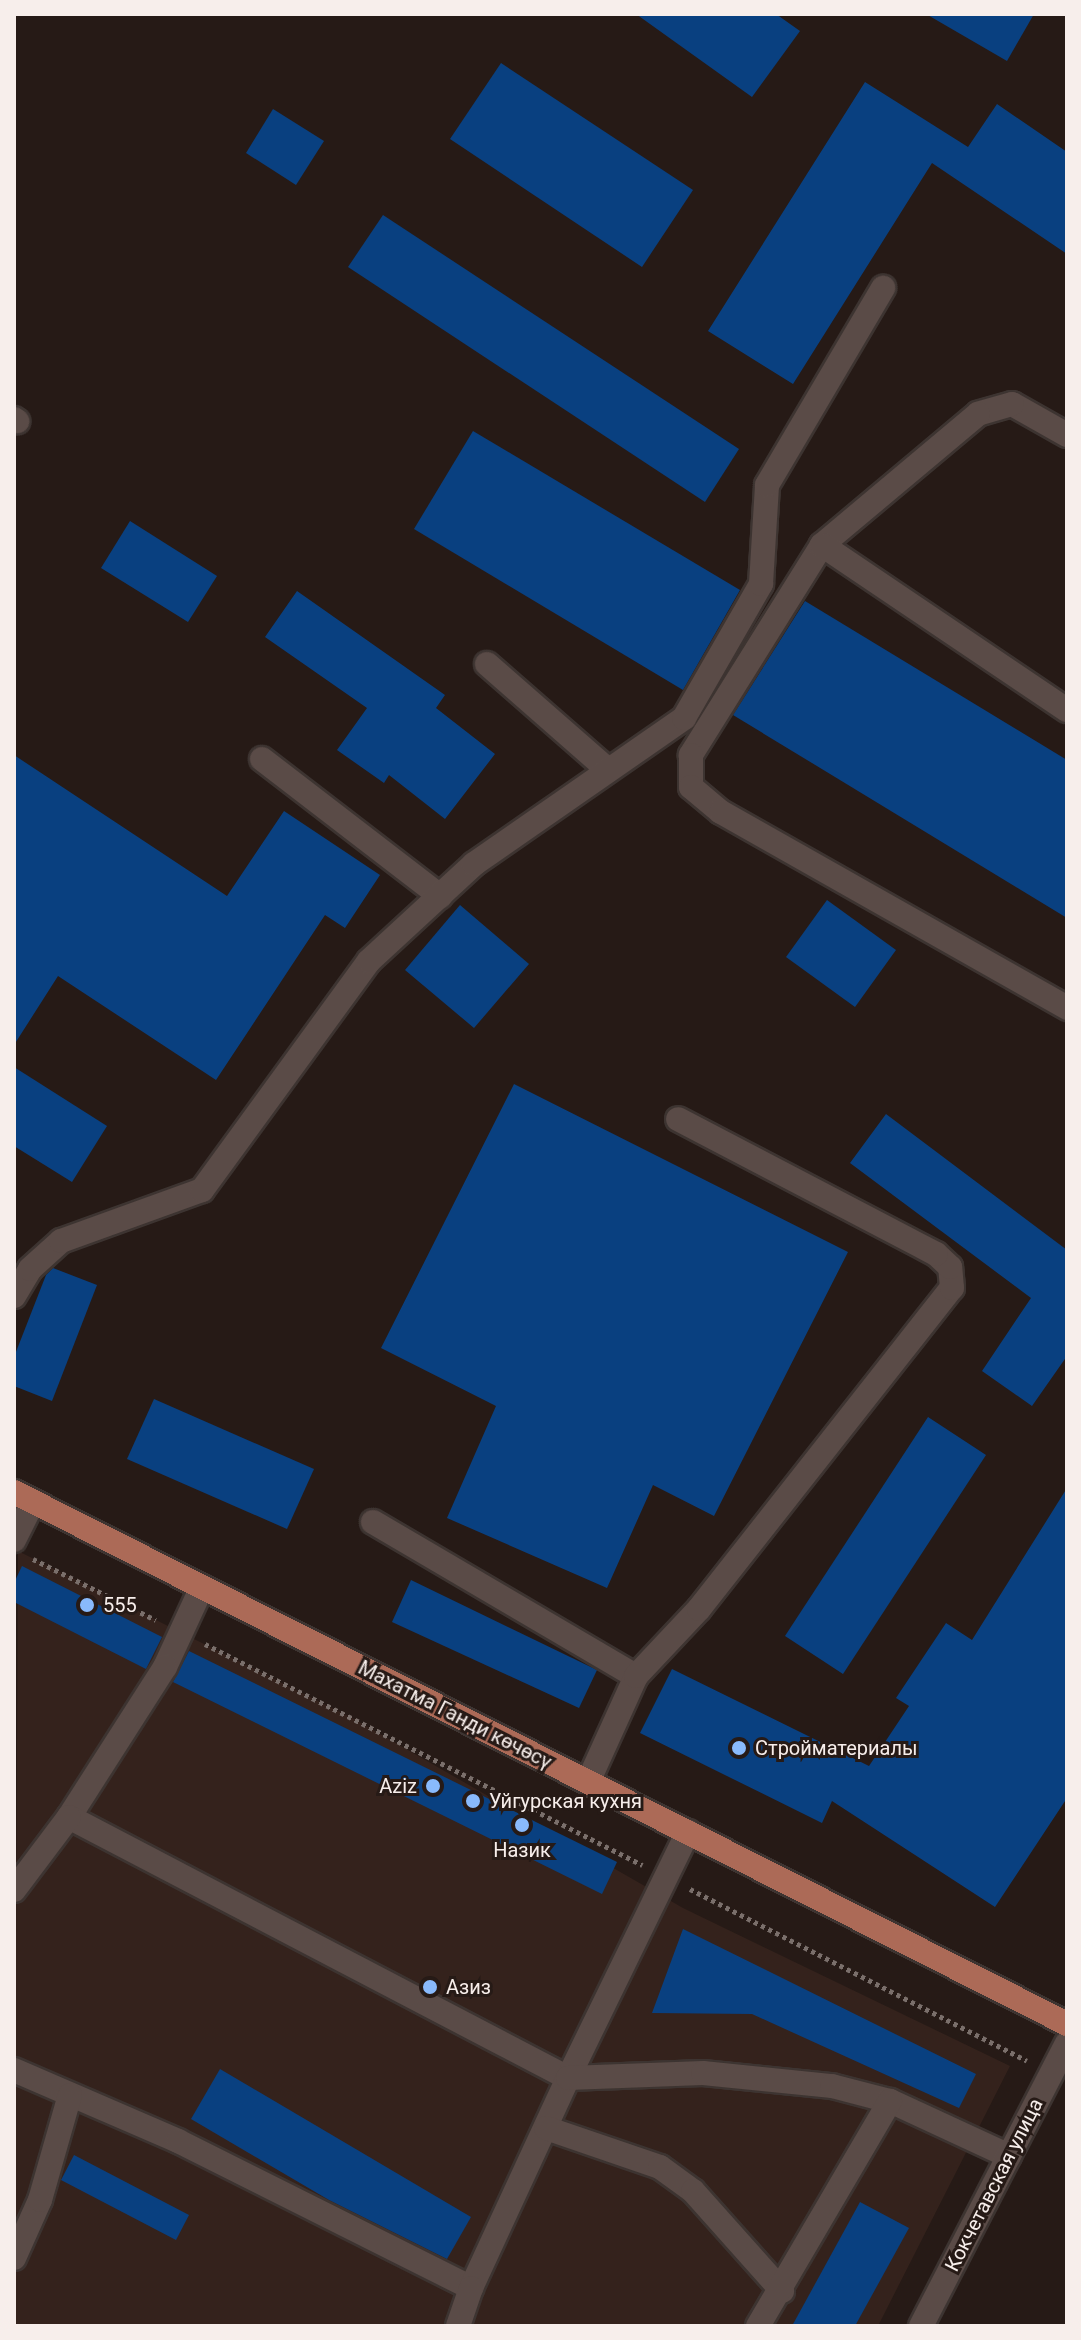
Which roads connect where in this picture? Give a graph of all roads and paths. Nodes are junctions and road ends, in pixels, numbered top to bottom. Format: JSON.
{"nodes":[{"id":1,"x":883,"y":288,"type":"dead end"},
{"id":2,"x":1067,"y":435,"type":"edge"},
{"id":3,"x":822,"y":545,"type":"junction"},
{"id":4,"x":487,"y":664,"type":"dead end"},
{"id":5,"x":1067,"y":710,"type":"edge"},
{"id":6,"x":262,"y":759,"type":"dead end"},
{"id":7,"x":607,"y":769,"type":"junction"},
{"id":8,"x":440,"y":896,"type":"junction"},
{"id":9,"x":1067,"y":1008,"type":"edge"},
{"id":10,"x":678,"y":1119,"type":"dead end"},
{"id":11,"x":22,"y":1264,"type":"edge"},
{"id":12,"x":14,"y":1296,"type":"edge"},
{"id":13,"x":24,"y":1497,"type":"edge"},
{"id":14,"x":373,"y":1522,"type":"dead end"},
{"id":15,"x":16,"y":1546,"type":"edge"},
{"id":16,"x":202,"y":1587,"type":"junction"},
{"id":17,"x":181,"y":1632,"type":"junction"},
{"id":18,"x":636,"y":1676,"type":"junction"},
{"id":19,"x":588,"y":1782,"type":"junction"},
{"id":20,"x":69,"y":1817,"type":"junction"},
{"id":21,"x":688,"y":1832,"type":"junction"},
{"id":22,"x":667,"y":1877,"type":"junction"},
{"id":23,"x":14,"y":1890,"type":"edge"},
{"id":24,"x":1067,"y":2024,"type":"edge"},
{"id":25,"x":1067,"y":2043,"type":"edge"},
{"id":26,"x":14,"y":2070,"type":"edge"},
{"id":27,"x":1051,"y":2074,"type":"junction"},
{"id":28,"x":568,"y":2078,"type":"junction"},
{"id":29,"x":70,"y":2095,"type":"junction"},
{"id":30,"x":890,"y":2101,"type":"junction"},
{"id":31,"x":546,"y":2128,"type":"junction"},
{"id":32,"x":1009,"y":2156,"type":"junction"},
{"id":33,"x":14,"y":2258,"type":"edge"},
{"id":34,"x":471,"y":2288,"type":"junction"},
{"id":35,"x":782,"y":2291,"type":"junction"},
{"id":36,"x":458,"y":2326,"type":"edge"},
{"id":37,"x":758,"y":2326,"type":"edge"},
{"id":38,"x":921,"y":2326,"type":"edge"}],
"edges":[{"from":1,"to":7,"type":"street"},
{"from":2,"to":3,"type":"street"},
{"from":3,"to":5,"type":"street"},
{"from":3,"to":9,"type":"street"},
{"from":4,"to":7,"type":"street"},
{"from":6,"to":8,"type":"street"},
{"from":7,"to":8,"type":"street"},
{"from":8,"to":11,"type":"street"},
{"from":10,"to":18,"type":"street"},
{"from":11,"to":12,"type":"street"},
{"from":13,"to":15,"type":"street"},
{"from":13,"to":16,"type":"main road","name":"Махатма Ганди көчөсү"},
{"from":14,"to":18,"type":"street"},
{"from":15,"to":17,"type":"path"},
{"from":16,"to":17,"type":"street"},
{"from":16,"to":19,"type":"main road","name":"Махатма Ганди көчөсү"},
{"from":17,"to":20,"type":"street"},
{"from":17,"to":22,"type":"path"},
{"from":18,"to":19,"type":"street"},
{"from":19,"to":21,"type":"main road","name":"Махатма Ганди көчөсү"},
{"from":20,"to":23,"type":"street"},
{"from":20,"to":28,"type":"street"},
{"from":21,"to":22,"type":"street"},
{"from":21,"to":24,"type":"main road","name":"Махатма Ганди көчөсү"},
{"from":22,"to":27,"type":"path"},
{"from":22,"to":28,"type":"street"},
{"from":25,"to":27,"type":"street","name":"Кокчетавская улица"},
{"from":26,"to":29,"type":"street"},
{"from":27,"to":32,"type":"street","name":"Кокчетавская улица"},
{"from":28,"to":30,"type":"street"},
{"from":28,"to":31,"type":"street"},
{"from":29,"to":33,"type":"street"},
{"from":29,"to":34,"type":"street"},
{"from":30,"to":32,"type":"street"},
{"from":30,"to":35,"type":"street"},
{"from":31,"to":34,"type":"street"},
{"from":31,"to":35,"type":"street"},
{"from":32,"to":38,"type":"street","name":"Кокчетавская улица"},
{"from":34,"to":36,"type":"street"},
{"from":35,"to":37,"type":"street"}]}
